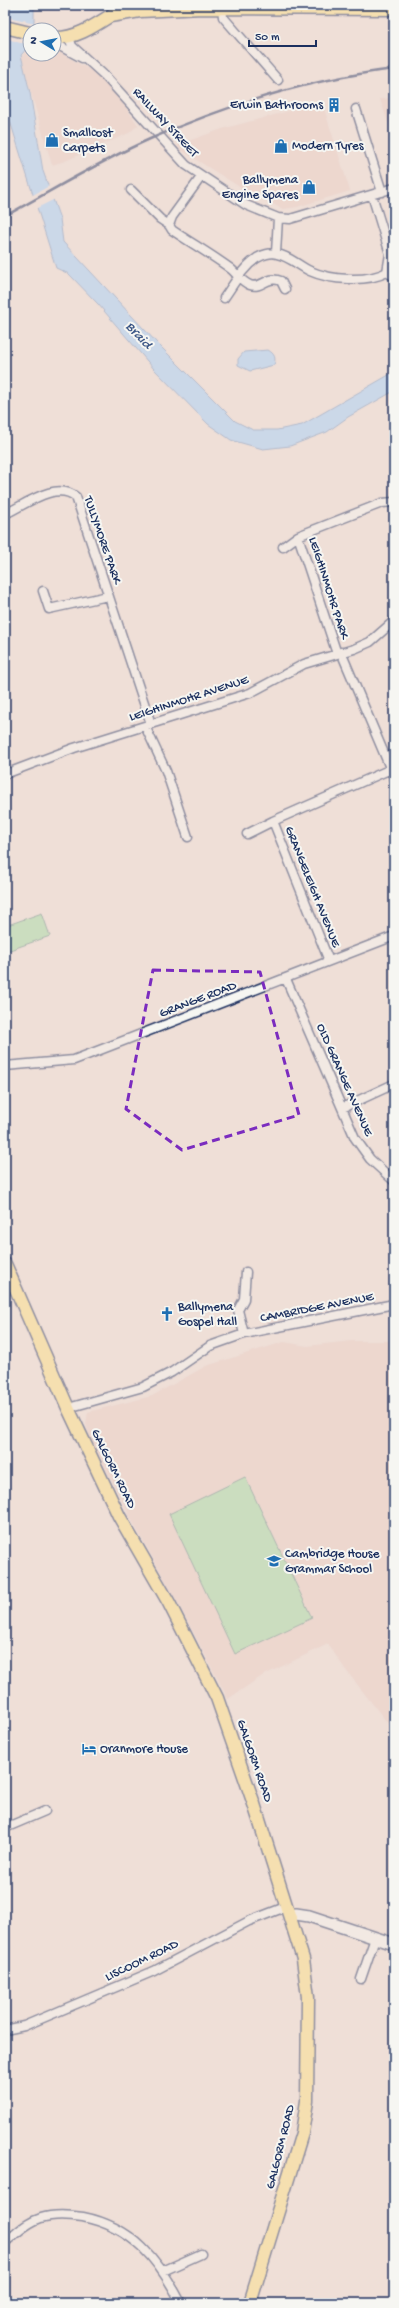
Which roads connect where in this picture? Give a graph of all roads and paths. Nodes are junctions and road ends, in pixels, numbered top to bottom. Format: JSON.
{"nodes":[{"id":1,"x":127,"y":5,"type":"edge"},
{"id":2,"x":357,"y":5,"type":"edge"},
{"id":3,"x":162,"y":7,"type":"edge"},
{"id":4,"x":329,"y":7,"type":"edge"},
{"id":5,"x":222,"y":8,"type":"junction"},
{"id":6,"x":369,"y":9,"type":"junction"},
{"id":7,"x":394,"y":10,"type":"edge"},
{"id":8,"x":110,"y":16,"type":"junction"},
{"id":9,"x":5,"y":27,"type":"edge"},
{"id":10,"x":22,"y":31,"type":"edge"},
{"id":11,"x":62,"y":37,"type":"edge"},
{"id":12,"x":69,"y":37,"type":"junction"},
{"id":13,"x":62,"y":47,"type":"edge"},
{"id":14,"x":84,"y":59,"type":"junction"},
{"id":15,"x":278,"y":80,"type":"dead end"},
{"id":16,"x":356,"y":109,"type":"dead end"},
{"id":17,"x":201,"y":177,"type":"junction"},
{"id":18,"x":394,"y":188,"type":"edge"},
{"id":19,"x":131,"y":190,"type":"dead end"},
{"id":20,"x":382,"y":192,"type":"junction"},
{"id":21,"x":372,"y":195,"type":"junction"},
{"id":22,"x":278,"y":218,"type":"junction"},
{"id":23,"x":169,"y":225,"type":"junction"},
{"id":24,"x":276,"y":253,"type":"junction"},
{"id":25,"x":390,"y":275,"type":"edge"},
{"id":26,"x":239,"y":277,"type":"junction"},
{"id":27,"x":284,"y":289,"type":"dead end"},
{"id":28,"x":224,"y":298,"type":"dead end"},
{"id":29,"x":394,"y":502,"type":"edge"},
{"id":30,"x":5,"y":514,"type":"edge"},
{"id":31,"x":298,"y":536,"type":"junction"},
{"id":32,"x":283,"y":548,"type":"dead end"},
{"id":33,"x":43,"y":591,"type":"dead end"},
{"id":34,"x":108,"y":596,"type":"junction"},
{"id":35,"x":394,"y":621,"type":"edge"},
{"id":36,"x":339,"y":653,"type":"junction"},
{"id":37,"x":148,"y":725,"type":"junction"},
{"id":38,"x":391,"y":769,"type":"junction"},
{"id":39,"x":5,"y":774,"type":"edge"},
{"id":40,"x":394,"y":777,"type":"edge"},
{"id":41,"x":273,"y":821,"type":"junction"},
{"id":42,"x":247,"y":834,"type":"dead end"},
{"id":43,"x":188,"y":837,"type":"dead end"},
{"id":44,"x":394,"y":936,"type":"edge"},
{"id":45,"x":329,"y":962,"type":"junction"},
{"id":46,"x":286,"y":979,"type":"junction"},
{"id":47,"x":5,"y":1066,"type":"edge"},
{"id":48,"x":394,"y":1084,"type":"edge"},
{"id":49,"x":342,"y":1108,"type":"junction"},
{"id":50,"x":394,"y":1181,"type":"edge"},
{"id":51,"x":5,"y":1264,"type":"edge"},
{"id":52,"x":246,"y":1272,"type":"dead end"},
{"id":53,"x":394,"y":1304,"type":"edge"},
{"id":54,"x":244,"y":1334,"type":"junction"},
{"id":55,"x":68,"y":1408,"type":"junction"},
{"id":56,"x":45,"y":1811,"type":"dead end"},
{"id":57,"x":5,"y":1828,"type":"edge"},
{"id":58,"x":289,"y":1911,"type":"junction"},
{"id":59,"x":375,"y":1938,"type":"junction"},
{"id":60,"x":394,"y":1944,"type":"edge"},
{"id":61,"x":361,"y":1979,"type":"dead end"},
{"id":62,"x":5,"y":2030,"type":"edge"},
{"id":63,"x":5,"y":2242,"type":"edge"},
{"id":64,"x":201,"y":2254,"type":"dead end"},
{"id":65,"x":163,"y":2272,"type":"junction"},
{"id":66,"x":181,"y":2303,"type":"edge"},
{"id":67,"x":250,"y":2303,"type":"edge"}],
"edges":[{"from":1,"to":8,"type":"main road"},
{"from":2,"to":6,"type":"main road"},
{"from":3,"to":5,"type":"main road"},
{"from":3,"to":8,"type":"main road"},
{"from":4,"to":5,"type":"main road"},
{"from":4,"to":6,"type":"main road"},
{"from":5,"to":15,"type":"street"},
{"from":6,"to":7,"type":"main road"},
{"from":8,"to":12,"type":"main road"},
{"from":9,"to":10,"type":"main road"},
{"from":11,"to":12,"type":"main road"},
{"from":12,"to":14,"type":"street","name":"RAILWAY STREET"},
{"from":13,"to":14,"type":"street"},
{"from":14,"to":17,"type":"street","name":"RAILWAY STREET"},
{"from":16,"to":20,"type":"street"},
{"from":17,"to":22,"type":"street","name":"RAILWAY STREET"},
{"from":17,"to":23,"type":"street"},
{"from":18,"to":20,"type":"street","name":"RAILWAY STREET"},
{"from":19,"to":23,"type":"street"},
{"from":20,"to":21,"type":"street","name":"RAILWAY STREET"},
{"from":21,"to":22,"type":"street","name":"RAILWAY STREET"},
{"from":21,"to":25,"type":"street"},
{"from":22,"to":24,"type":"street"},
{"from":23,"to":26,"type":"street"},
{"from":24,"to":25,"type":"street"},
{"from":24,"to":26,"type":"street"},
{"from":26,"to":27,"type":"street"},
{"from":26,"to":28,"type":"street"},
{"from":29,"to":31,"type":"street","name":"LEIGHINMOHR PARK"},
{"from":30,"to":34,"type":"street","name":"TULLYMORE PARK"},
{"from":31,"to":32,"type":"street"},
{"from":31,"to":36,"type":"street","name":"LEIGHINMOHR PARK"},
{"from":33,"to":34,"type":"street","name":"TULLYMORE PARK"},
{"from":34,"to":37,"type":"street","name":"TULLYMORE PARK"},
{"from":35,"to":36,"type":"street","name":"LEIGHINMOHR AVENUE"},
{"from":36,"to":37,"type":"street","name":"LEIGHINMOHR AVENUE"},
{"from":36,"to":38,"type":"street"},
{"from":37,"to":39,"type":"street","name":"LEIGHINMOHR AVENUE"},
{"from":37,"to":43,"type":"street","name":"TULLYMORE PARK"},
{"from":38,"to":40,"type":"street"},
{"from":38,"to":41,"type":"street","name":"GRANGELEIGH AVENUE"},
{"from":41,"to":42,"type":"street","name":"GRANGELEIGH AVENUE"},
{"from":41,"to":45,"type":"street","name":"GRANGELEIGH AVENUE"},
{"from":44,"to":45,"type":"street","name":"GRANGE ROAD"},
{"from":45,"to":46,"type":"street","name":"GRANGE ROAD"},
{"from":46,"to":47,"type":"street","name":"GRANGE ROAD"},
{"from":46,"to":49,"type":"street","name":"OLD GRANGE AVENUE"},
{"from":48,"to":49,"type":"street"},
{"from":49,"to":50,"type":"street","name":"OLD GRANGE AVENUE"},
{"from":51,"to":55,"type":"main road","name":"GALGORM ROAD"},
{"from":52,"to":54,"type":"street","name":"CAMBRIDGE AVENUE"},
{"from":53,"to":54,"type":"street","name":"CAMBRIDGE AVENUE"},
{"from":54,"to":55,"type":"street","name":"CAMBRIDGE AVENUE"},
{"from":55,"to":58,"type":"main road","name":"GALGORM ROAD"},
{"from":56,"to":57,"type":"street"},
{"from":58,"to":59,"type":"street"},
{"from":58,"to":62,"type":"street","name":"LISCOOM ROAD"},
{"from":58,"to":67,"type":"main road","name":"GALGORM ROAD"},
{"from":59,"to":60,"type":"street"},
{"from":59,"to":61,"type":"street"},
{"from":63,"to":65,"type":"street"},
{"from":64,"to":65,"type":"street"},
{"from":65,"to":66,"type":"street"}]}
